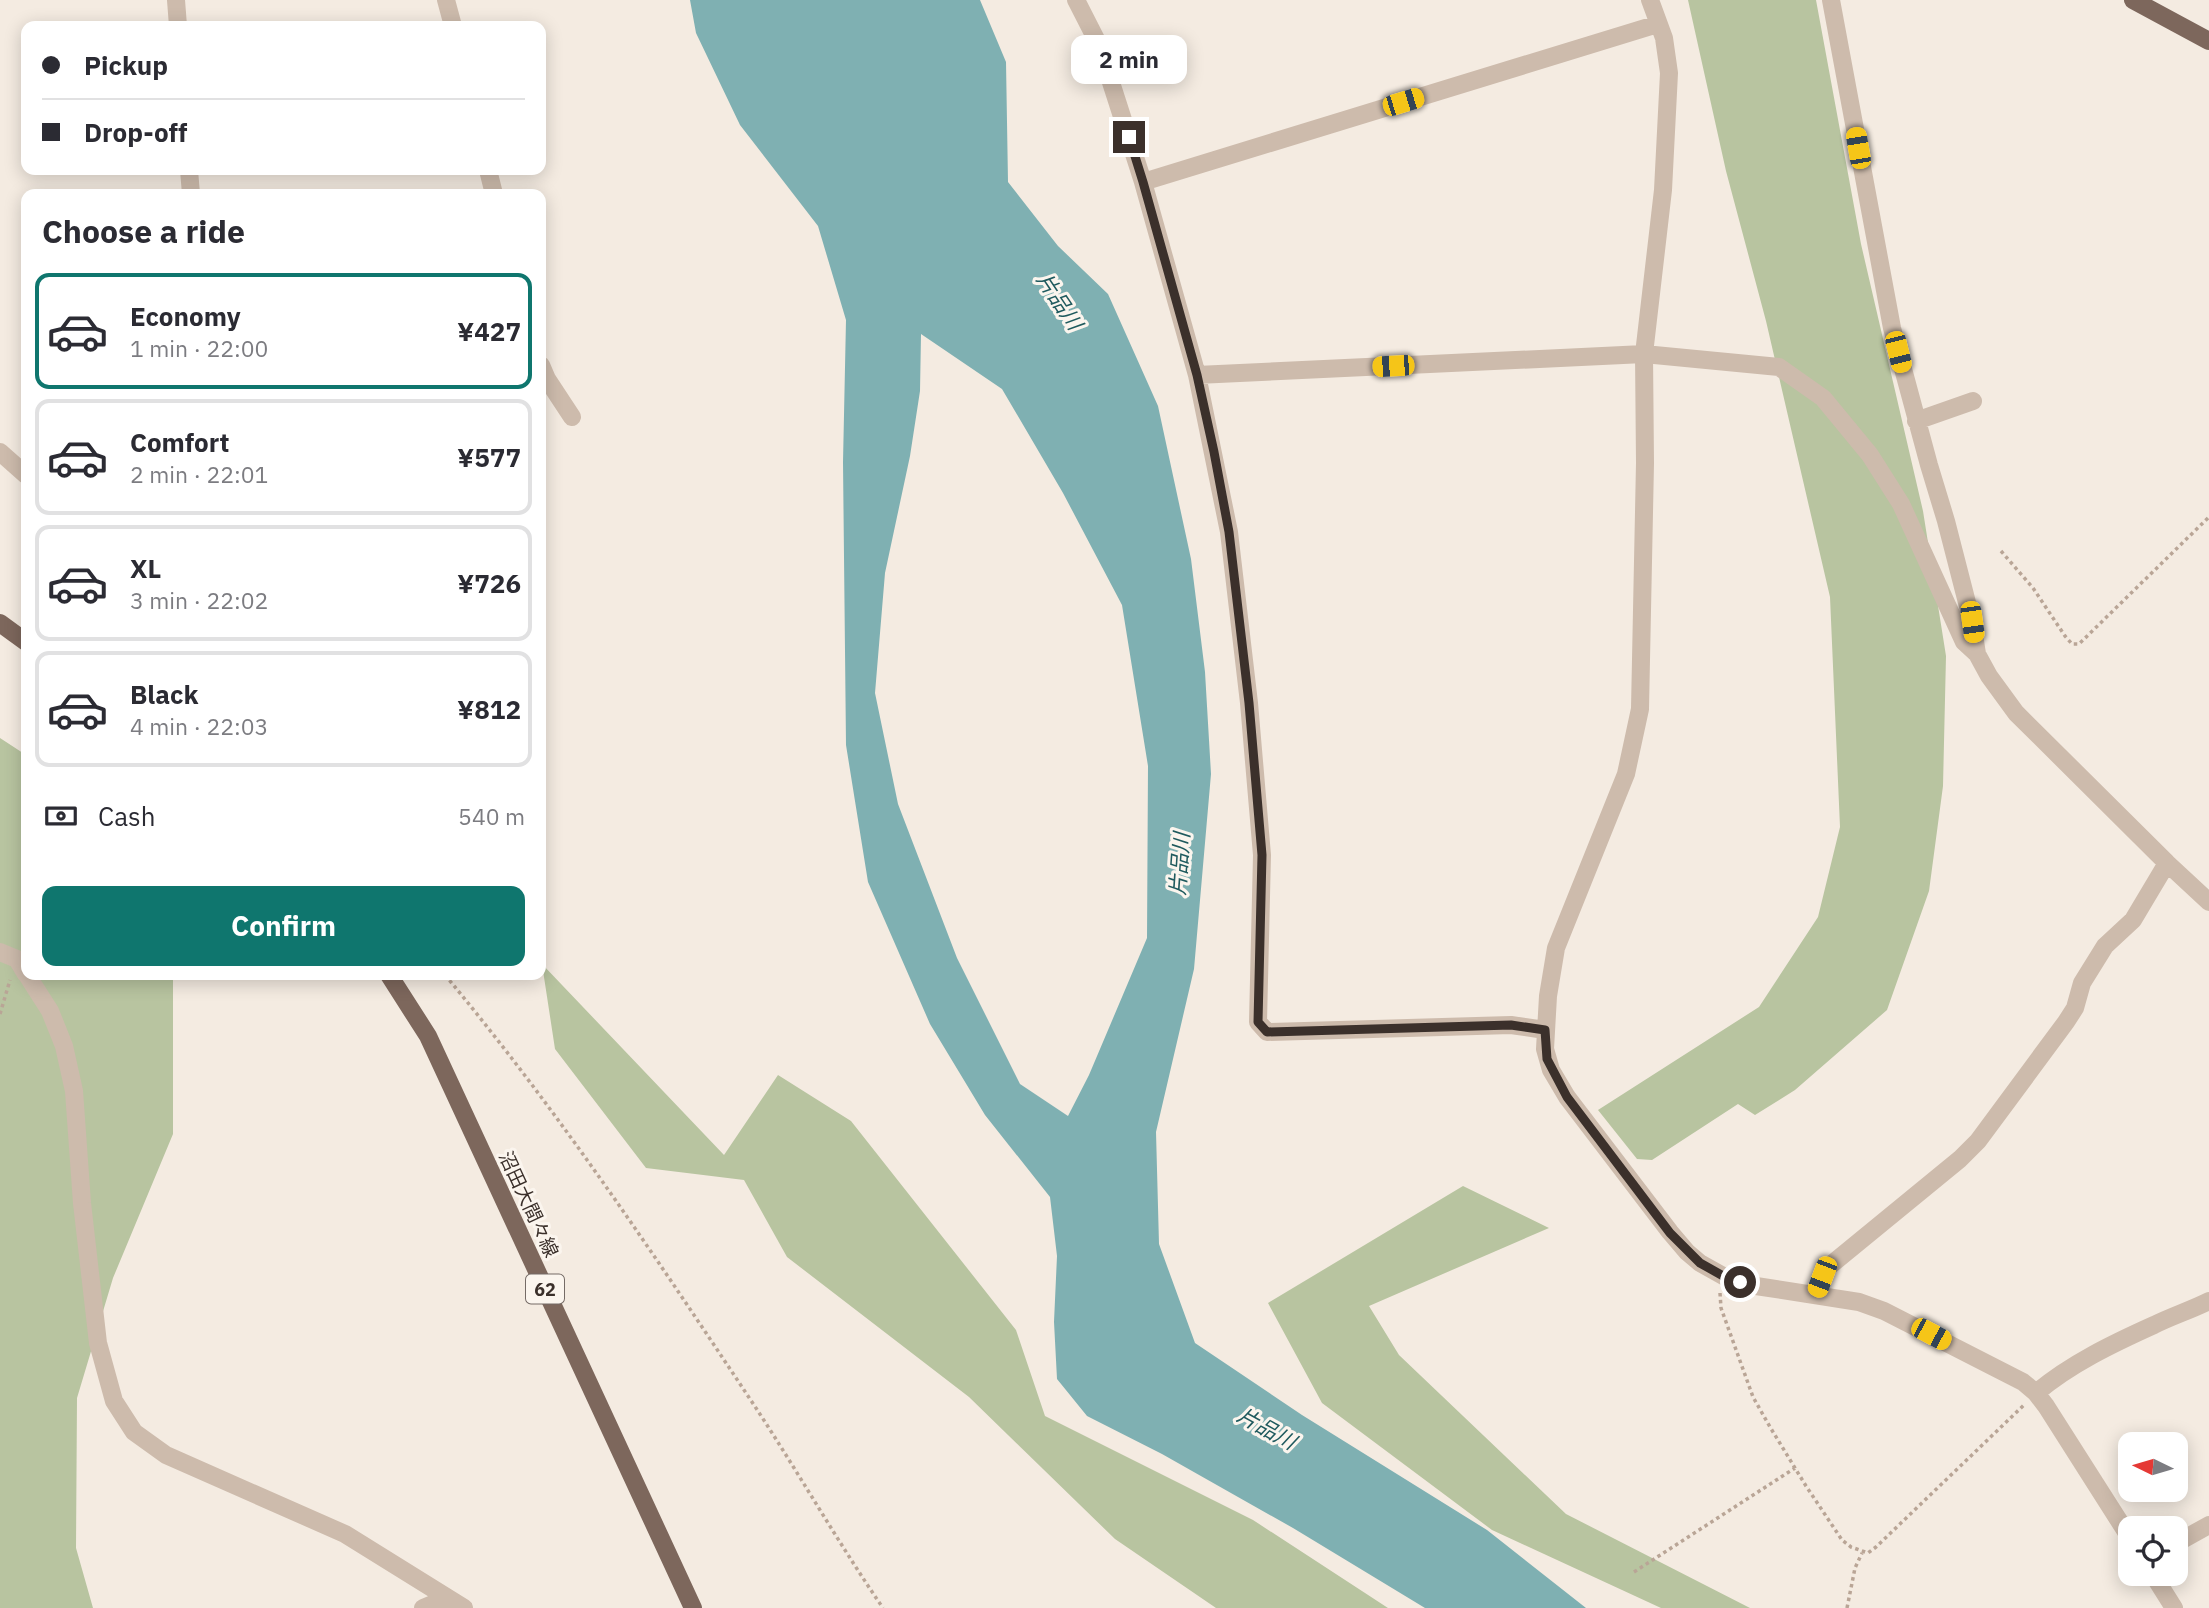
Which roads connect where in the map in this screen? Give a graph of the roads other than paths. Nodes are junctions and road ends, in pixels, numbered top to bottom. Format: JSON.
{"nodes":[{"id":1,"x":176,"y":0,"type":"edge"},
{"id":2,"x":446,"y":0,"type":"edge"},
{"id":3,"x":1076,"y":0,"type":"edge"},
{"id":4,"x":1650,"y":0,"type":"edge"},
{"id":5,"x":1831,"y":0,"type":"edge"},
{"id":6,"x":2133,"y":0,"type":"edge"},
{"id":7,"x":178,"y":21,"type":"edge"},
{"id":8,"x":452,"y":21,"type":"edge"},
{"id":9,"x":1658,"y":24,"type":"junction"},
{"id":10,"x":2209,"y":41,"type":"edge"},
{"id":11,"x":1143,"y":182,"type":"junction"},
{"id":12,"x":1644,"y":354,"type":"junction"},
{"id":13,"x":546,"y":375,"type":"edge"},
{"id":14,"x":1197,"y":375,"type":"junction"},
{"id":15,"x":1973,"y":401,"type":"dead end"},
{"id":16,"x":572,"y":417,"type":"dead end"},
{"id":17,"x":1916,"y":421,"type":"junction"},
{"id":18,"x":0,"y":452,"type":"edge"},
{"id":19,"x":21,"y":467,"type":"edge"},
{"id":20,"x":0,"y":622,"type":"edge"},
{"id":21,"x":21,"y":638,"type":"edge"},
{"id":22,"x":1977,"y":654,"type":"junction"},
{"id":23,"x":2167,"y":863,"type":"junction"},
{"id":24,"x":2209,"y":902,"type":"edge"},
{"id":25,"x":28,"y":980,"type":"edge"},
{"id":26,"x":392,"y":980,"type":"edge"},
{"id":27,"x":1545,"y":1030,"type":"junction"},
{"id":28,"x":1815,"y":1295,"type":"junction"},
{"id":29,"x":2209,"y":1301,"type":"edge"},
{"id":30,"x":2036,"y":1393,"type":"junction"},
{"id":31,"x":2118,"y":1519,"type":"edge"},
{"id":32,"x":2209,"y":1525,"type":"edge"},
{"id":33,"x":2188,"y":1537,"type":"edge"},
{"id":34,"x":2160,"y":1586,"type":"edge"},
{"id":35,"x":447,"y":1598,"type":"junction"},
{"id":36,"x":423,"y":1608,"type":"edge"},
{"id":37,"x":464,"y":1608,"type":"edge"},
{"id":38,"x":693,"y":1608,"type":"edge"},
{"id":39,"x":2174,"y":1608,"type":"edge"}],
"edges":[{"from":1,"to":7,"type":"street"},
{"from":2,"to":8,"type":"street"},
{"from":3,"to":11,"type":"street"},
{"from":4,"to":9,"type":"street"},
{"from":5,"to":17,"type":"street"},
{"from":6,"to":10,"type":"main road"},
{"from":9,"to":11,"type":"street"},
{"from":9,"to":12,"type":"street"},
{"from":11,"to":14,"type":"street"},
{"from":12,"to":14,"type":"street"},
{"from":12,"to":22,"type":"street"},
{"from":12,"to":27,"type":"street"},
{"from":13,"to":16,"type":"street"},
{"from":14,"to":27,"type":"street"},
{"from":15,"to":17,"type":"street"},
{"from":17,"to":22,"type":"street"},
{"from":18,"to":19,"type":"street"},
{"from":20,"to":21,"type":"main road"},
{"from":22,"to":23,"type":"street"},
{"from":23,"to":24,"type":"street"},
{"from":23,"to":28,"type":"street"},
{"from":25,"to":35,"type":"street"},
{"from":26,"to":38,"type":"main road","name":"沼田大間々線","number":"62"},
{"from":27,"to":28,"type":"street"},
{"from":28,"to":30,"type":"street"},
{"from":29,"to":30,"type":"street"},
{"from":30,"to":31,"type":"street"},
{"from":32,"to":33,"type":"street"},
{"from":34,"to":39,"type":"street"},
{"from":35,"to":36,"type":"street"},
{"from":35,"to":37,"type":"street"}]}
